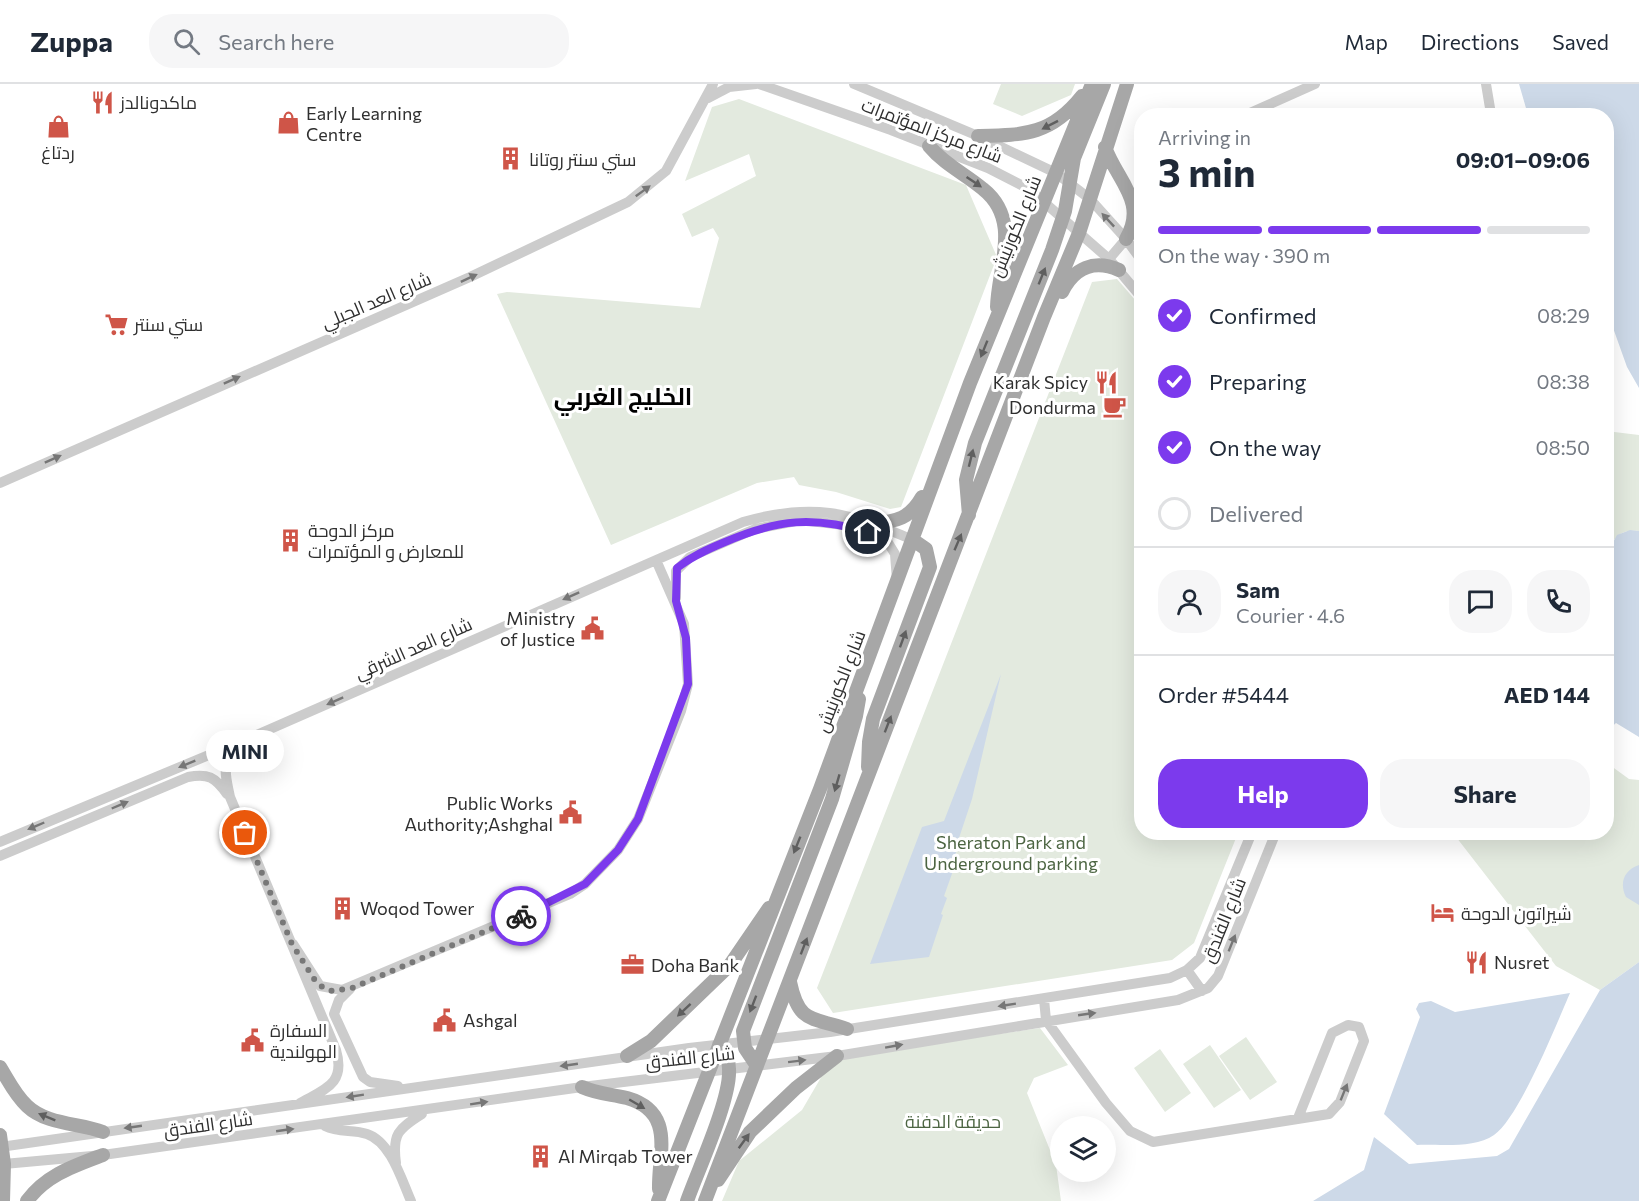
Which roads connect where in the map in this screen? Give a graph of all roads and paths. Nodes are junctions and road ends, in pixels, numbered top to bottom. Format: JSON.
{"nodes":[{"id":1,"x":713,"y":84,"type":"edge"},
{"id":2,"x":758,"y":84,"type":"edge"},
{"id":3,"x":854,"y":84,"type":"edge"},
{"id":4,"x":1096,"y":84,"type":"edge"},
{"id":5,"x":1128,"y":84,"type":"edge"},
{"id":6,"x":1315,"y":84,"type":"edge"},
{"id":7,"x":1486,"y":84,"type":"edge"},
{"id":8,"x":706,"y":101,"type":"junction"},
{"id":9,"x":1262,"y":108,"type":"edge"},
{"id":10,"x":1490,"y":108,"type":"edge"},
{"id":11,"x":978,"y":136,"type":"junction"},
{"id":12,"x":929,"y":146,"type":"junction"},
{"id":13,"x":1105,"y":147,"type":"junction"},
{"id":14,"x":1056,"y":173,"type":"junction"},
{"id":15,"x":1070,"y":183,"type":"junction"},
{"id":16,"x":1127,"y":187,"type":"junction"},
{"id":17,"x":1134,"y":194,"type":"edge"},
{"id":18,"x":1090,"y":199,"type":"junction"},
{"id":19,"x":1045,"y":201,"type":"junction"},
{"id":20,"x":1134,"y":212,"type":"edge"},
{"id":21,"x":1063,"y":217,"type":"junction"},
{"id":22,"x":1134,"y":222,"type":"edge"},
{"id":23,"x":1079,"y":233,"type":"junction"},
{"id":24,"x":1134,"y":234,"type":"edge"},
{"id":25,"x":1126,"y":239,"type":"junction"},
{"id":26,"x":1134,"y":250,"type":"edge"},
{"id":27,"x":1114,"y":265,"type":"junction"},
{"id":28,"x":1134,"y":289,"type":"edge"},
{"id":29,"x":998,"y":315,"type":"junction"},
{"id":30,"x":1044,"y":317,"type":"junction"},
{"id":31,"x":940,"y":470,"type":"junction"},
{"id":32,"x":0,"y":483,"type":"edge"},
{"id":33,"x":969,"y":515,"type":"junction"},
{"id":34,"x":873,"y":523,"type":"junction"},
{"id":35,"x":913,"y":540,"type":"junction"},
{"id":36,"x":656,"y":560,"type":"junction"},
{"id":37,"x":897,"y":580,"type":"junction"},
{"id":38,"x":676,"y":601,"type":"junction"},
{"id":39,"x":858,"y":685,"type":"junction"},
{"id":40,"x":252,"y":737,"type":"junction"},
{"id":41,"x":868,"y":776,"type":"junction"},
{"id":42,"x":230,"y":797,"type":"junction"},
{"id":43,"x":1249,"y":840,"type":"edge"},
{"id":44,"x":1273,"y":840,"type":"edge"},
{"id":45,"x":0,"y":842,"type":"edge"},
{"id":46,"x":0,"y":856,"type":"edge"},
{"id":47,"x":1229,"y":891,"type":"junction"},
{"id":48,"x":1250,"y":900,"type":"junction"},
{"id":49,"x":775,"y":902,"type":"junction"},
{"id":50,"x":292,"y":944,"type":"junction"},
{"id":51,"x":1187,"y":970,"type":"junction"},
{"id":52,"x":790,"y":982,"type":"junction"},
{"id":53,"x":352,"y":988,"type":"junction"},
{"id":54,"x":1202,"y":991,"type":"junction"},
{"id":55,"x":1044,"y":999,"type":"junction"},
{"id":56,"x":1046,"y":1020,"type":"junction"},
{"id":57,"x":847,"y":1029,"type":"junction"},
{"id":58,"x":767,"y":1040,"type":"junction"},
{"id":59,"x":743,"y":1042,"type":"junction"},
{"id":60,"x":719,"y":1045,"type":"junction"},
{"id":61,"x":627,"y":1056,"type":"junction"},
{"id":62,"x":837,"y":1056,"type":"junction"},
{"id":63,"x":757,"y":1066,"type":"junction"},
{"id":64,"x":0,"y":1067,"type":"edge"},
{"id":65,"x":729,"y":1070,"type":"junction"},
{"id":66,"x":708,"y":1072,"type":"junction"},
{"id":67,"x":582,"y":1087,"type":"junction"},
{"id":68,"x":407,"y":1088,"type":"junction"},
{"id":69,"x":295,"y":1106,"type":"junction"},
{"id":70,"x":427,"y":1110,"type":"junction"},
{"id":71,"x":1298,"y":1118,"type":"junction"},
{"id":72,"x":321,"y":1125,"type":"junction"},
{"id":73,"x":103,"y":1132,"type":"junction"},
{"id":74,"x":1,"y":1143,"type":"edge"},
{"id":75,"x":103,"y":1155,"type":"junction"},
{"id":76,"x":2,"y":1163,"type":"edge"},
{"id":77,"x":397,"y":1169,"type":"junction"},
{"id":78,"x":708,"y":1195,"type":"edge"},
{"id":79,"x":659,"y":1200,"type":"edge"},
{"id":80,"x":3,"y":1201,"type":"edge"},
{"id":81,"x":27,"y":1201,"type":"edge"},
{"id":82,"x":411,"y":1201,"type":"edge"},
{"id":83,"x":687,"y":1201,"type":"edge"}],
"edges":[{"from":1,"to":8,"type":"street","name":"شارع العد الجبلي"},
{"from":2,"to":8,"type":"street"},
{"from":2,"to":12,"type":"street","name":"شارع مركز المؤتمرات"},
{"from":3,"to":11,"type":"street","name":"شارع مركز المؤتمرات"},
{"from":4,"to":11,"type":"main road","one_way":true},
{"from":4,"to":14,"type":"main road","name":"شارع الكورنيش"},
{"from":4,"to":15,"type":"main road"},
{"from":5,"to":13,"type":"main road"},
{"from":6,"to":9,"type":"street"},
{"from":7,"to":10,"type":"street"},
{"from":32,"to":8,"type":"street","name":"شارع العد الجبلي","one_way":true},
{"from":11,"to":14,"type":"street","name":"شارع مركز المؤتمرات"},
{"from":12,"to":19,"type":"street","name":"شارع مركز المؤتمرات"},
{"from":12,"to":29,"type":"main road","one_way":true},
{"from":13,"to":16,"type":"main road"},
{"from":13,"to":18,"type":"main road"},
{"from":14,"to":15,"type":"street","name":"شارع مركز المؤتمرات"},
{"from":14,"to":19,"type":"main road","name":"شارع الكورنيش"},
{"from":15,"to":18,"type":"street","name":"شارع مركز المؤتمرات"},
{"from":15,"to":21,"type":"main road"},
{"from":16,"to":17,"type":"street"},
{"from":16,"to":20,"type":"main road"},
{"from":18,"to":23,"type":"main road"},
{"from":25,"to":18,"type":"street","one_way":true},
{"from":19,"to":21,"type":"street","name":"شارع مركز المؤتمرات"},
{"from":19,"to":29,"type":"main road","name":"شارع الكورنيش"},
{"from":21,"to":23,"type":"street","name":"شارع مركز المؤتمرات"},
{"from":33,"to":21,"type":"main road","one_way":true},
{"from":22,"to":25,"type":"main road"},
{"from":23,"to":27,"type":"street"},
{"from":23,"to":30,"type":"main road"},
{"from":24,"to":25,"type":"street"},
{"from":25,"to":26,"type":"street"},
{"from":25,"to":27,"type":"street"},
{"from":27,"to":28,"type":"street"},
{"from":27,"to":30,"type":"main road"},
{"from":29,"to":31,"type":"main road","name":"شارع الكورنيش","one_way":true},
{"from":30,"to":33,"type":"main road"},
{"from":31,"to":34,"type":"main road"},
{"from":31,"to":35,"type":"main road","name":"شارع الكورنيش"},
{"from":41,"to":33,"type":"main road","one_way":true},
{"from":34,"to":35,"type":"street","name":"شارع العد الشرقي"},
{"from":34,"to":36,"type":"street","name":"شارع العد الشرقي"},
{"from":35,"to":37,"type":"main road","name":"شارع الكورنيش"},
{"from":41,"to":35,"type":"main road","one_way":true},
{"from":36,"to":38,"type":"street"},
{"from":36,"to":40,"type":"street","name":"شارع العد الشرقي","one_way":true},
{"from":37,"to":38,"type":"street"},
{"from":37,"to":39,"type":"main road","name":"شارع الكورنيش"},
{"from":38,"to":53,"type":"street"},
{"from":39,"to":49,"type":"main road","name":"شارع الكورنيش","one_way":true},
{"from":39,"to":59,"type":"main road","one_way":true},
{"from":40,"to":42,"type":"street"},
{"from":40,"to":45,"type":"street","name":"شارع العد الشرقي","one_way":true},
{"from":52,"to":41,"type":"main road","one_way":true},
{"from":46,"to":42,"type":"street","one_way":true},
{"from":42,"to":50,"type":"street"},
{"from":43,"to":47,"type":"street","name":"شارع الفندق"},
{"from":44,"to":48,"type":"street","name":"شارع الفندق"},
{"from":47,"to":48,"type":"street"},
{"from":47,"to":51,"type":"street","name":"شارع الفندق"},
{"from":54,"to":48,"type":"street","name":"شارع الفندق","one_way":true},
{"from":49,"to":60,"type":"main road","name":"شارع الكورنيش"},
{"from":49,"to":61,"type":"main road","one_way":true},
{"from":50,"to":53,"type":"street"},
{"from":50,"to":69,"type":"street"},
{"from":51,"to":54,"type":"street"},
{"from":51,"to":55,"type":"street","name":"شارع الفندق"},
{"from":52,"to":57,"type":"main road"},
{"from":52,"to":58,"type":"main road"},
{"from":53,"to":68,"type":"street"},
{"from":56,"to":54,"type":"street","name":"شارع الفندق","one_way":true},
{"from":55,"to":56,"type":"street"},
{"from":55,"to":57,"type":"street","name":"شارع الفندق","one_way":true},
{"from":62,"to":56,"type":"street","name":"شارع الفندق","one_way":true},
{"from":56,"to":71,"type":"street"},
{"from":57,"to":58,"type":"street","name":"شارع الفندق"},
{"from":58,"to":59,"type":"street","name":"شارع الفندق"},
{"from":58,"to":63,"type":"main road"},
{"from":59,"to":60,"type":"street","name":"شارع الفندق"},
{"from":59,"to":63,"type":"main road"},
{"from":60,"to":61,"type":"street","name":"شارع الفندق"},
{"from":60,"to":65,"type":"main road"},
{"from":60,"to":66,"type":"main road","name":"شارع الكورنيش"},
{"from":61,"to":68,"type":"street","name":"شارع الفندق","one_way":true},
{"from":63,"to":62,"type":"street","name":"شارع الفندق","one_way":true},
{"from":78,"to":62,"type":"main road","one_way":true},
{"from":63,"to":65,"type":"street","name":"شارع الفندق"},
{"from":63,"to":78,"type":"main road"},
{"from":73,"to":64,"type":"main road","one_way":true},
{"from":65,"to":66,"type":"street","name":"شارع الفندق"},
{"from":65,"to":83,"type":"main road"},
{"from":66,"to":67,"type":"street","name":"شارع الفندق"},
{"from":66,"to":79,"type":"main road","name":"شارع الكورنيش"},
{"from":70,"to":67,"type":"street","name":"شارع الفندق","one_way":true},
{"from":67,"to":79,"type":"main road","one_way":true},
{"from":68,"to":69,"type":"street","name":"شارع الفندق","one_way":true},
{"from":69,"to":73,"type":"street","name":"شارع الفندق","one_way":true},
{"from":70,"to":72,"type":"street","name":"شارع الفندق"},
{"from":70,"to":77,"type":"street"},
{"from":71,"to":71,"type":"street","one_way":true},
{"from":75,"to":72,"type":"street","name":"شارع الفندق","one_way":true},
{"from":72,"to":77,"type":"street"},
{"from":73,"to":74,"type":"street","name":"شارع الفندق"},
{"from":74,"to":76,"type":"main road"},
{"from":75,"to":76,"type":"street","name":"شارع الفندق"},
{"from":75,"to":81,"type":"main road"},
{"from":76,"to":80,"type":"main road"},
{"from":77,"to":82,"type":"street"}]}
